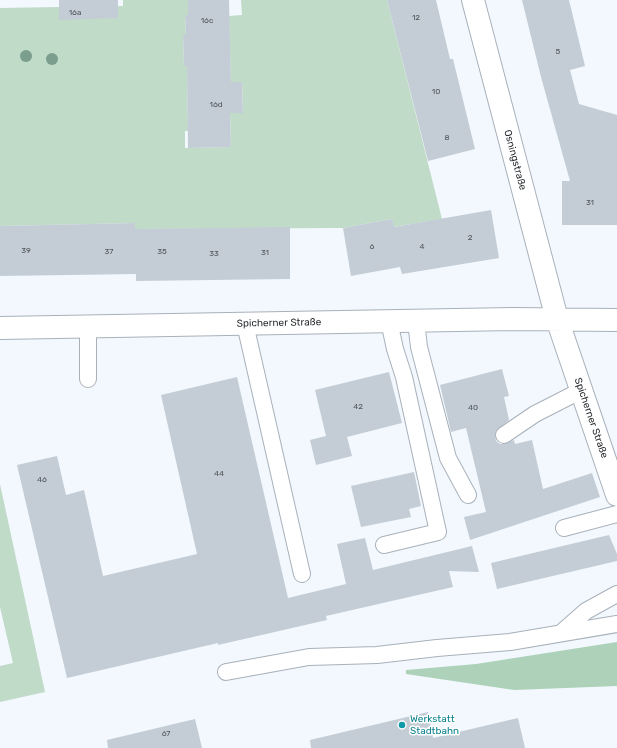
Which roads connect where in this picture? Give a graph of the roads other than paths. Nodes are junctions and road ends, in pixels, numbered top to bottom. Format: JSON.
{"nodes":[{"id":1,"x":473,"y":0,"type":"edge"},
{"id":2,"x":557,"y":319,"type":"junction"},
{"id":3,"x":617,"y":320,"type":"edge"},
{"id":4,"x":389,"y":321,"type":"junction"},
{"id":5,"x":416,"y":321,"type":"junction"},
{"id":6,"x":245,"y":324,"type":"junction"},
{"id":7,"x":88,"y":326,"type":"junction"},
{"id":8,"x":0,"y":328,"type":"edge"},
{"id":9,"x":88,"y":379,"type":"dead end"},
{"id":10,"x":582,"y":390,"type":"junction"},
{"id":11,"x":504,"y":435,"type":"dead end"},
{"id":12,"x":468,"y":495,"type":"dead end"},
{"id":13,"x":617,"y":495,"type":"edge"},
{"id":14,"x":617,"y":514,"type":"edge"},
{"id":15,"x":564,"y":528,"type":"dead end"},
{"id":16,"x":384,"y":544,"type":"dead end"},
{"id":17,"x":302,"y":574,"type":"dead end"},
{"id":18,"x":617,"y":594,"type":"edge"},
{"id":19,"x":617,"y":624,"type":"edge"},
{"id":20,"x":561,"y":633,"type":"junction"},
{"id":21,"x":226,"y":672,"type":"dead end"}],
"edges":[{"from":1,"to":2,"type":"street","name":"Osningstraße"},
{"from":2,"to":3,"type":"street","name":"Spicherner Straße"},
{"from":2,"to":5,"type":"street","name":"Spicherner Straße"},
{"from":2,"to":10,"type":"street","name":"Spicherner Straße"},
{"from":4,"to":5,"type":"street","name":"Spicherner Straße"},
{"from":4,"to":6,"type":"street","name":"Spicherner Straße"},
{"from":4,"to":16,"type":"lane"},
{"from":5,"to":12,"type":"lane"},
{"from":6,"to":7,"type":"street","name":"Spicherner Straße"},
{"from":6,"to":17,"type":"lane"},
{"from":7,"to":8,"type":"street","name":"Spicherner Straße"},
{"from":7,"to":9,"type":"lane"},
{"from":10,"to":11,"type":"lane"},
{"from":10,"to":13,"type":"street","name":"Spicherner Straße"},
{"from":14,"to":15,"type":"lane"},
{"from":18,"to":20,"type":"lane"},
{"from":19,"to":20,"type":"lane"},
{"from":20,"to":21,"type":"lane"}]}
